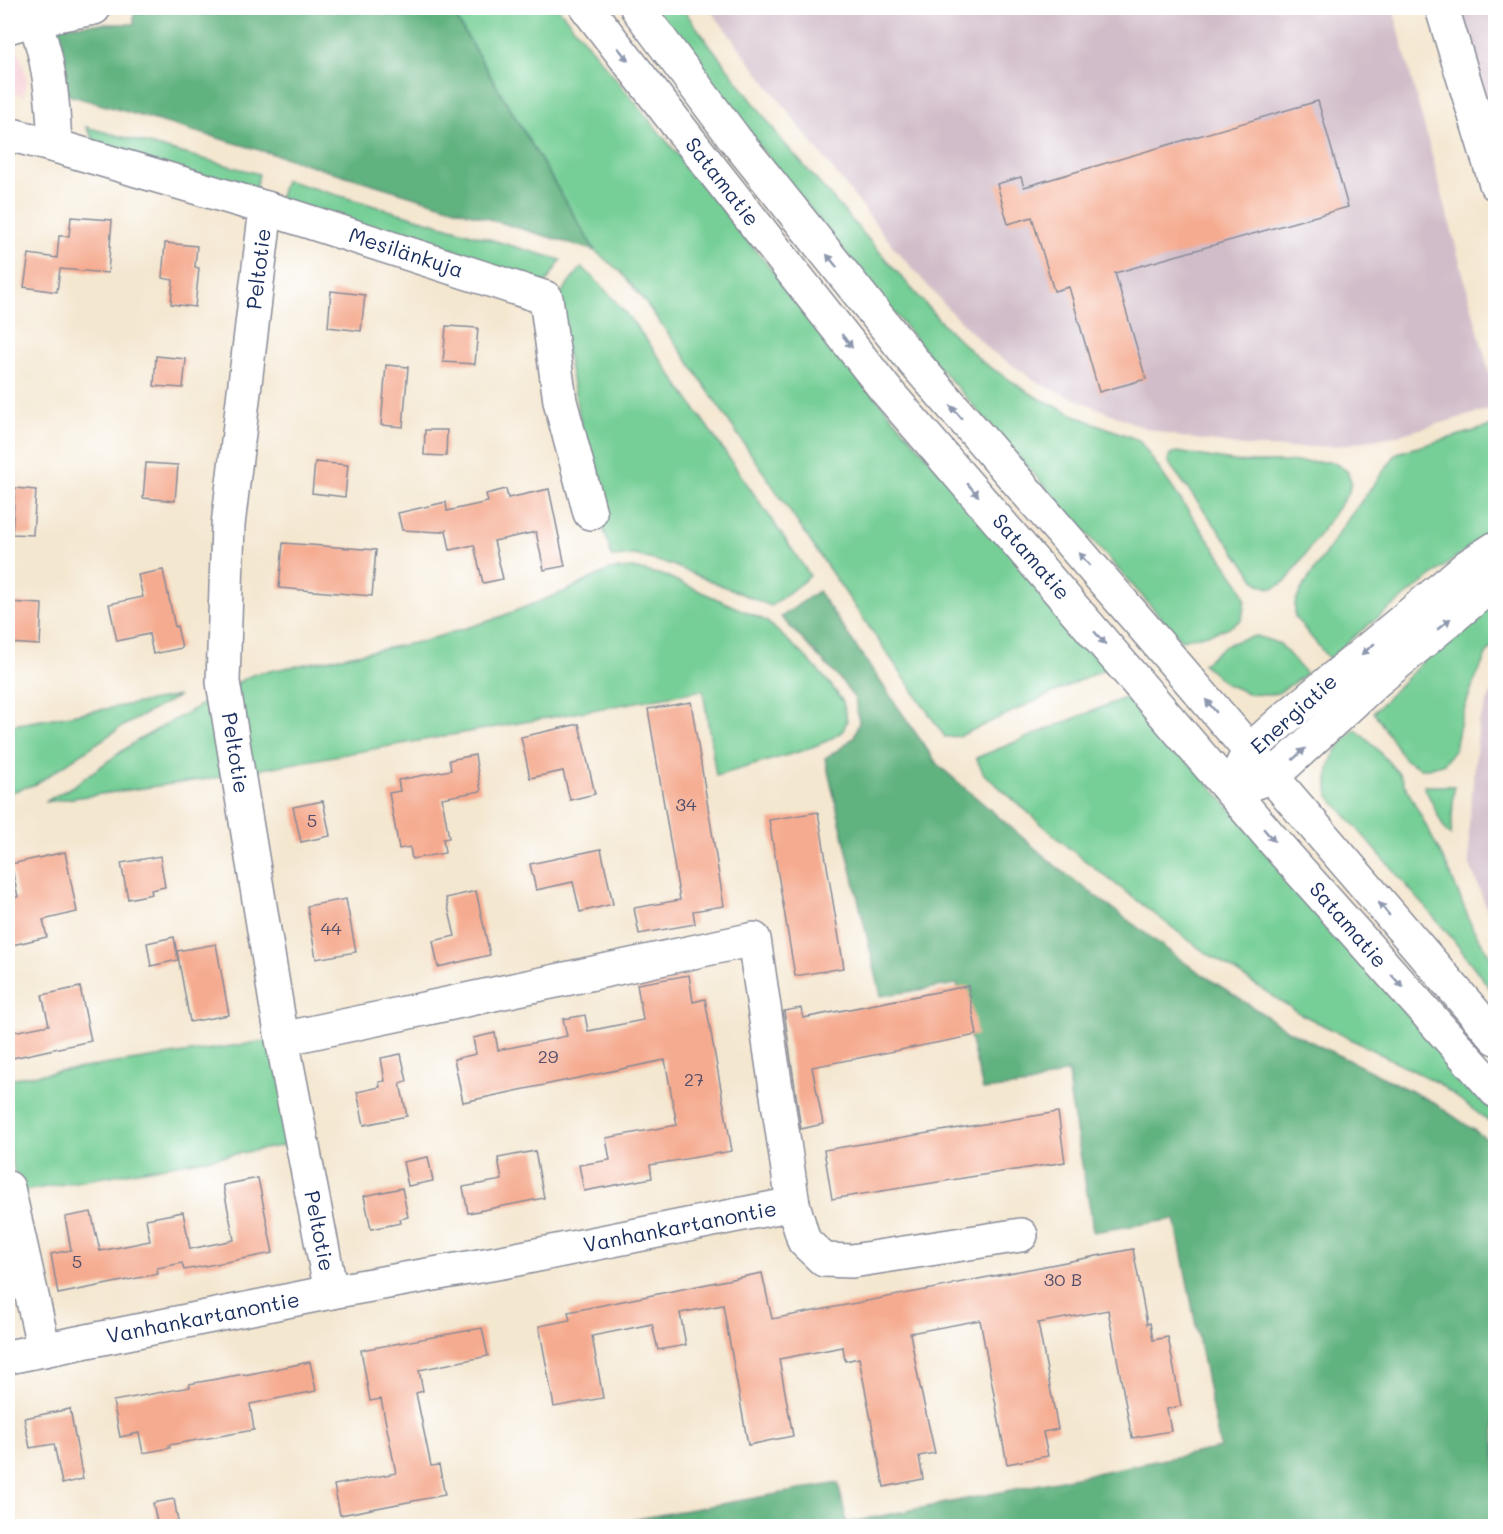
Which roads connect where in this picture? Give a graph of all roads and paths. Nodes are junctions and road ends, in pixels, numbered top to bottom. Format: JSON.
{"nodes":[{"id":1,"x":94,"y":8,"type":"edge"},
{"id":2,"x":587,"y":8,"type":"edge"},
{"id":3,"x":637,"y":8,"type":"edge"},
{"id":4,"x":1442,"y":8,"type":"edge"},
{"id":5,"x":24,"y":18,"type":"edge"},
{"id":6,"x":8,"y":134,"type":"edge"},
{"id":7,"x":55,"y":146,"type":"junction"},
{"id":8,"x":1496,"y":183,"type":"edge"},
{"id":9,"x":266,"y":208,"type":"junction"},
{"id":10,"x":590,"y":513,"type":"dead end"},
{"id":11,"x":1496,"y":548,"type":"edge"},
{"id":12,"x":1496,"y":581,"type":"edge"},
{"id":13,"x":1249,"y":751,"type":"junction"},
{"id":14,"x":1272,"y":777,"type":"junction"},
{"id":15,"x":1230,"y":790,"type":"junction"},
{"id":16,"x":1496,"y":1038,"type":"edge"},
{"id":17,"x":282,"y":1039,"type":"junction"},
{"id":18,"x":1496,"y":1091,"type":"edge"},
{"id":19,"x":8,"y":1188,"type":"edge"},
{"id":20,"x":792,"y":1204,"type":"junction"},
{"id":21,"x":1021,"y":1235,"type":"dead end"},
{"id":22,"x":331,"y":1292,"type":"junction"},
{"id":23,"x":44,"y":1350,"type":"junction"},
{"id":24,"x":8,"y":1357,"type":"edge"}],
"edges":[{"from":1,"to":5,"type":"street"},
{"from":2,"to":15,"type":"street","name":"Satamatie","one_way":true},
{"from":13,"to":3,"type":"street","name":"Satamatie","one_way":true},
{"from":4,"to":8,"type":"street"},
{"from":5,"to":7,"type":"street"},
{"from":6,"to":7,"type":"street","name":"Mesilänkuja"},
{"from":7,"to":9,"type":"street","name":"Mesilänkuja"},
{"from":9,"to":10,"type":"street","name":"Mesilänkuja"},
{"from":9,"to":17,"type":"street","name":"Peltotie"},
{"from":11,"to":13,"type":"street","name":"Energiatie","one_way":true},
{"from":14,"to":12,"type":"street","name":"Energiatie","one_way":true},
{"from":13,"to":14,"type":"street","name":"Satamatie"},
{"from":13,"to":15,"type":"street","name":"Energiatie"},
{"from":14,"to":15,"type":"street","name":"Energiatie"},
{"from":16,"to":14,"type":"street","name":"Satamatie","one_way":true},
{"from":15,"to":18,"type":"street","name":"Satamatie","one_way":true},
{"from":17,"to":20,"type":"street","name":"Vanhankartanontie"},
{"from":17,"to":22,"type":"street","name":"Peltotie"},
{"from":19,"to":23,"type":"street"},
{"from":20,"to":21,"type":"street"},
{"from":20,"to":22,"type":"street","name":"Vanhankartanontie"},
{"from":22,"to":23,"type":"street","name":"Vanhankartanontie"},
{"from":23,"to":24,"type":"street","name":"Vanhankartanontie"}]}
